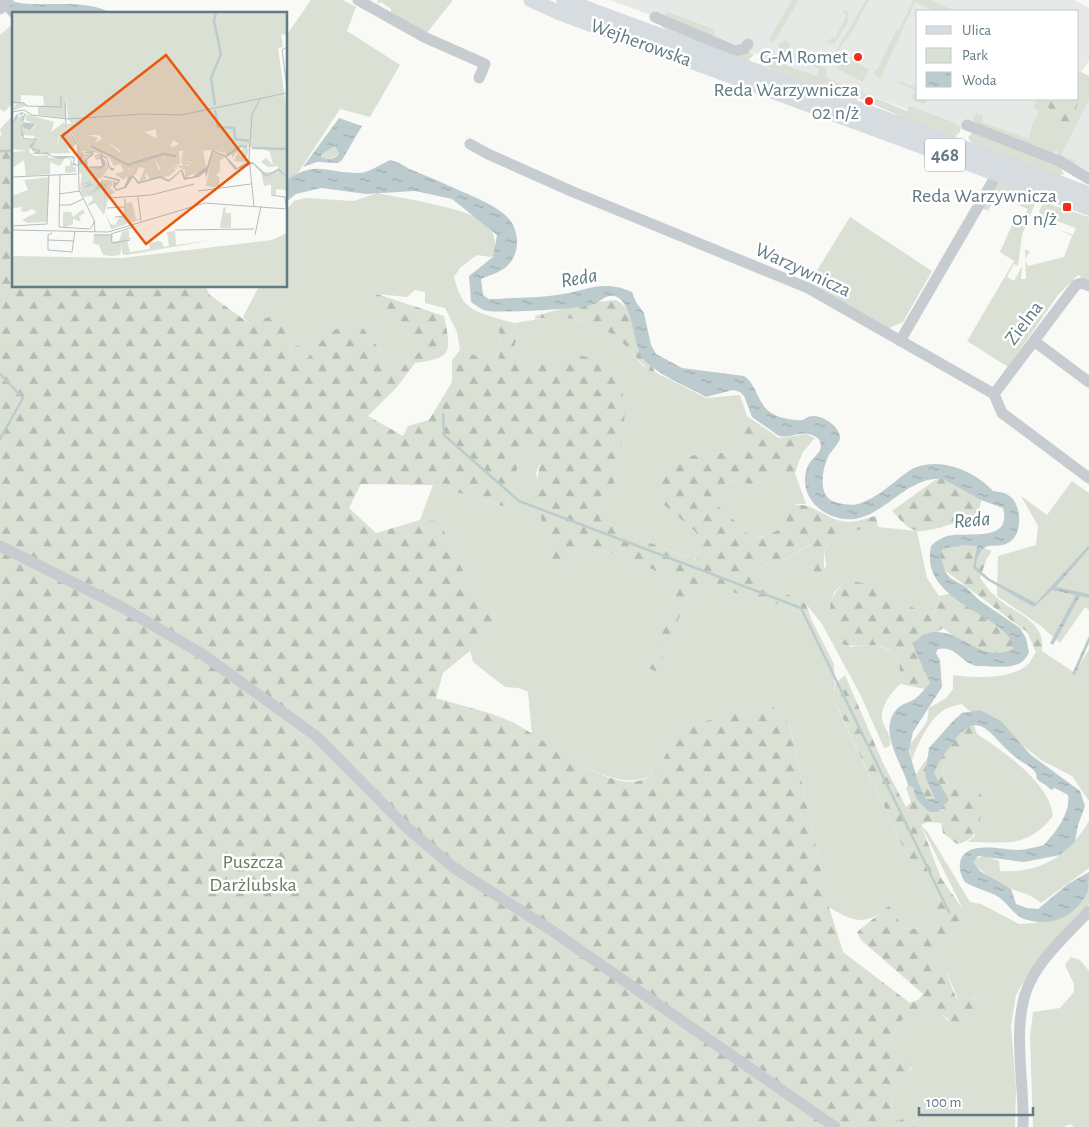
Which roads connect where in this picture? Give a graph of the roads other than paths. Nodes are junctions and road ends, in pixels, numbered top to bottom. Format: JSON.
{"nodes":[{"id":1,"x":8,"y":0,"type":"edge"},
{"id":2,"x":358,"y":0,"type":"edge"},
{"id":3,"x":531,"y":0,"type":"edge"},
{"id":4,"x":564,"y":0,"type":"edge"},
{"id":5,"x":0,"y":9,"type":"edge"},
{"id":6,"x":656,"y":17,"type":"dead end"},
{"id":7,"x":748,"y":44,"type":"dead end"},
{"id":8,"x":479,"y":78,"type":"dead end"},
{"id":9,"x":966,"y":125,"type":"dead end"},
{"id":10,"x":470,"y":144,"type":"dead end"},
{"id":11,"x":998,"y":174,"type":"junction"},
{"id":12,"x":1089,"y":179,"type":"edge"},
{"id":13,"x":1089,"y":194,"type":"edge"},
{"id":14,"x":1089,"y":208,"type":"edge"},
{"id":15,"x":1089,"y":286,"type":"edge"},
{"id":16,"x":900,"y":341,"type":"junction"},
{"id":17,"x":1034,"y":341,"type":"junction"},
{"id":18,"x":1089,"y":382,"type":"edge"},
{"id":19,"x":994,"y":394,"type":"junction"},
{"id":20,"x":1089,"y":478,"type":"edge"},
{"id":21,"x":0,"y":546,"type":"edge"},
{"id":22,"x":1089,"y":911,"type":"edge"},
{"id":23,"x":834,"y":1127,"type":"edge"},
{"id":24,"x":1024,"y":1127,"type":"edge"}],
"edges":[{"from":1,"to":5,"type":"street"},
{"from":2,"to":8,"type":"street"},
{"from":3,"to":11,"type":"main road","name":"Wejherowska","number":"468"},
{"from":4,"to":13,"type":"main road","name":"Wejherowska","number":"468"},
{"from":6,"to":7,"type":"street"},
{"from":9,"to":12,"type":"street"},
{"from":10,"to":16,"type":"street","name":"Warzywnicza"},
{"from":11,"to":14,"type":"main road","name":"Wejherowska","number":"468"},
{"from":11,"to":16,"type":"street"},
{"from":15,"to":17,"type":"street","name":"Zielna"},
{"from":16,"to":19,"type":"street","name":"Warzywnicza"},
{"from":17,"to":18,"type":"street"},
{"from":17,"to":19,"type":"street","name":"Zielna"},
{"from":19,"to":20,"type":"street"},
{"from":21,"to":23,"type":"street"},
{"from":22,"to":24,"type":"street"}]}
